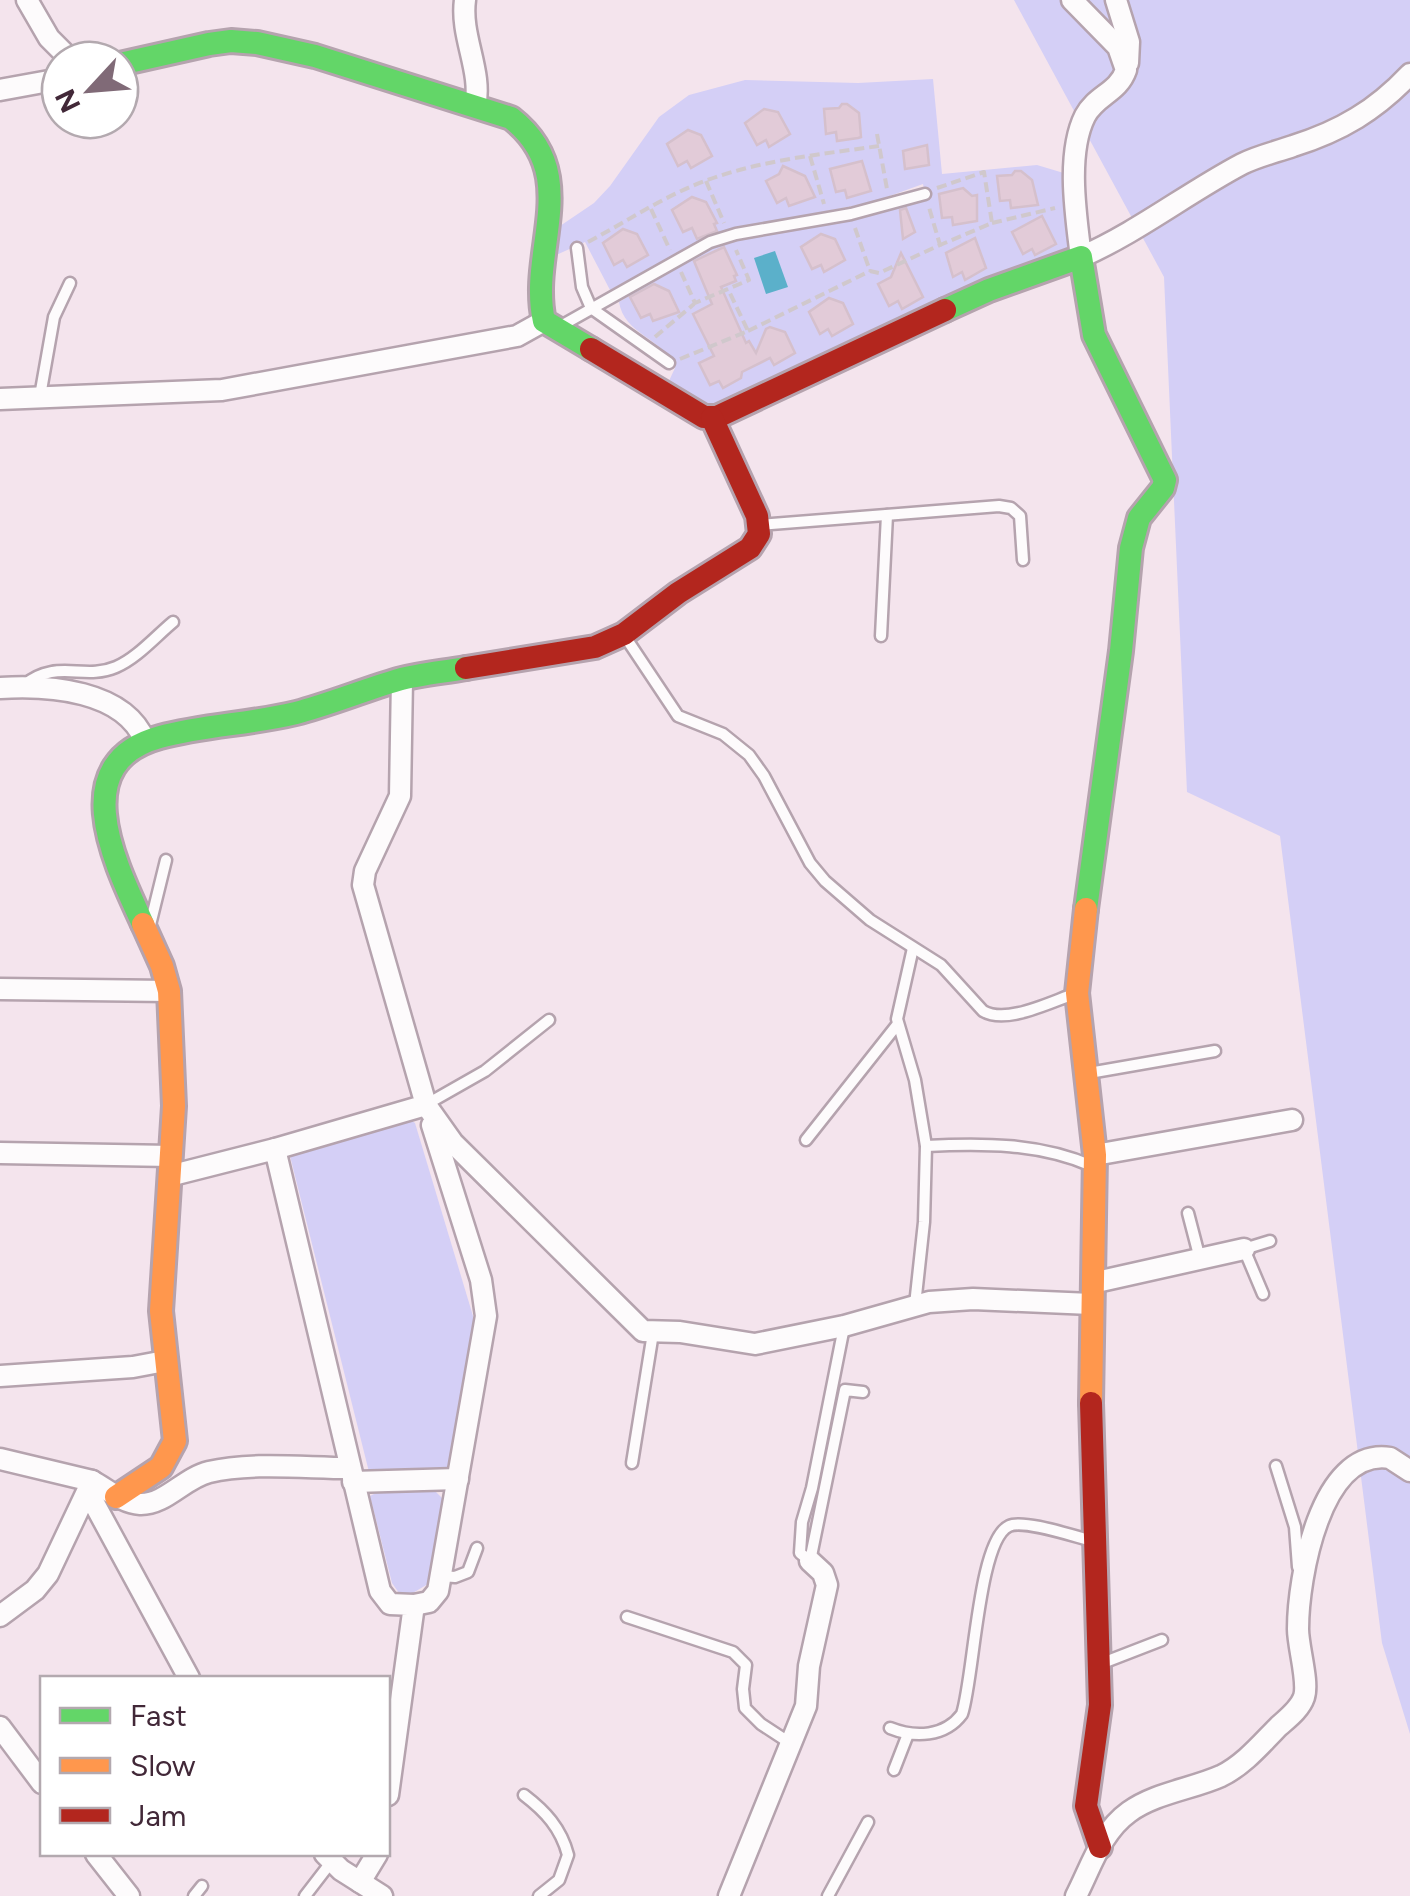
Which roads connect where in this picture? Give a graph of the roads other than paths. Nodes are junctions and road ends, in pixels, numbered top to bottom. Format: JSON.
{"nodes":[{"id":1,"x":26,"y":0,"type":"edge"},
{"id":2,"x":465,"y":0,"type":"edge"},
{"id":3,"x":1072,"y":0,"type":"edge"},
{"id":4,"x":1116,"y":0,"type":"edge"},
{"id":5,"x":51,"y":40,"type":"edge"},
{"id":6,"x":140,"y":60,"type":"edge"},
{"id":7,"x":1126,"y":70,"type":"junction"},
{"id":8,"x":1410,"y":74,"type":"edge"},
{"id":9,"x":40,"y":83,"type":"edge"},
{"id":10,"x":0,"y":90,"type":"edge"},
{"id":11,"x":475,"y":107,"type":"junction"},
{"id":12,"x":925,"y":194,"type":"road end"},
{"id":13,"x":578,"y":248,"type":"road end"},
{"id":14,"x":1081,"y":257,"type":"junction"},
{"id":15,"x":70,"y":283,"type":"dead end"},
{"id":16,"x":591,"y":308,"type":"junction"},
{"id":17,"x":549,"y":326,"type":"junction"},
{"id":18,"x":669,"y":363,"type":"road end"},
{"id":19,"x":40,"y":396,"type":"junction"},
{"id":20,"x":0,"y":399,"type":"edge"},
{"id":21,"x":712,"y":418,"type":"junction"},
{"id":22,"x":887,"y":515,"type":"junction"},
{"id":23,"x":759,"y":526,"type":"junction"},
{"id":24,"x":1023,"y":560,"type":"dead end"},
{"id":25,"x":173,"y":622,"type":"dead end"},
{"id":26,"x":624,"y":634,"type":"junction"},
{"id":27,"x":881,"y":636,"type":"dead end"},
{"id":28,"x":402,"y":678,"type":"junction"},
{"id":29,"x":10,"y":688,"type":"edge"},
{"id":30,"x":145,"y":741,"type":"junction"},
{"id":31,"x":166,"y":860,"type":"dead end"},
{"id":32,"x":148,"y":936,"type":"junction"},
{"id":33,"x":914,"y":948,"type":"junction"},
{"id":34,"x":0,"y":989,"type":"edge"},
{"id":35,"x":168,"y":991,"type":"junction"},
{"id":36,"x":1078,"y":993,"type":"junction"},
{"id":37,"x":548,"y":1020,"type":"dead end"},
{"id":38,"x":898,"y":1024,"type":"junction"},
{"id":39,"x":1215,"y":1051,"type":"dead end"},
{"id":40,"x":1088,"y":1073,"type":"junction"},
{"id":41,"x":426,"y":1105,"type":"junction"},
{"id":42,"x":1292,"y":1120,"type":"dead end"},
{"id":43,"x":806,"y":1140,"type":"dead end"},
{"id":44,"x":926,"y":1146,"type":"junction"},
{"id":45,"x":275,"y":1149,"type":"junction"},
{"id":46,"x":0,"y":1153,"type":"edge"},
{"id":47,"x":1094,"y":1161,"type":"junction"},
{"id":48,"x":170,"y":1166,"type":"junction"},
{"id":49,"x":1188,"y":1213,"type":"dead end"},
{"id":50,"x":1270,"y":1241,"type":"dead end"},
{"id":51,"x":1244,"y":1249,"type":"junction"},
{"id":52,"x":1200,"y":1260,"type":"junction"},
{"id":53,"x":1092,"y":1294,"type":"junction"},
{"id":54,"x":1262,"y":1294,"type":"dead end"},
{"id":55,"x":915,"y":1305,"type":"junction"},
{"id":56,"x":844,"y":1326,"type":"junction"},
{"id":57,"x":653,"y":1333,"type":"junction"},
{"id":58,"x":165,"y":1362,"type":"junction"},
{"id":59,"x":0,"y":1376,"type":"edge"},
{"id":60,"x":863,"y":1392,"type":"dead end"},
{"id":61,"x":0,"y":1459,"type":"edge"},
{"id":62,"x":632,"y":1464,"type":"dead end"},
{"id":63,"x":1276,"y":1466,"type":"dead end"},
{"id":64,"x":1410,"y":1472,"type":"edge"},
{"id":65,"x":350,"y":1475,"type":"junction"},
{"id":66,"x":458,"y":1479,"type":"junction"},
{"id":67,"x":90,"y":1486,"type":"junction"},
{"id":68,"x":116,"y":1497,"type":"junction"},
{"id":69,"x":1094,"y":1541,"type":"junction"},
{"id":70,"x":477,"y":1548,"type":"dead end"},
{"id":71,"x":810,"y":1561,"type":"junction"},
{"id":72,"x":441,"y":1576,"type":"junction"},
{"id":73,"x":1302,"y":1589,"type":"junction"},
{"id":74,"x":414,"y":1605,"type":"junction"},
{"id":75,"x":0,"y":1616,"type":"edge"},
{"id":76,"x":627,"y":1617,"type":"dead end"},
{"id":77,"x":1162,"y":1640,"type":"dead end"},
{"id":78,"x":1099,"y":1664,"type":"junction"},
{"id":79,"x":188,"y":1676,"type":"edge"},
{"id":80,"x":0,"y":1727,"type":"edge"},
{"id":81,"x":890,"y":1728,"type":"dead end"},
{"id":82,"x":908,"y":1734,"type":"junction"},
{"id":83,"x":791,"y":1744,"type":"junction"},
{"id":84,"x":894,"y":1770,"type":"dead end"},
{"id":85,"x":40,"y":1780,"type":"edge"},
{"id":86,"x":390,"y":1780,"type":"edge"},
{"id":87,"x":524,"y":1795,"type":"dead end"},
{"id":88,"x":868,"y":1822,"type":"dead end"},
{"id":89,"x":1100,"y":1847,"type":"junction"},
{"id":90,"x":98,"y":1856,"type":"edge"},
{"id":91,"x":376,"y":1856,"type":"edge"},
{"id":92,"x":328,"y":1858,"type":"edge"},
{"id":93,"x":360,"y":1882,"type":"junction"},
{"id":94,"x":129,"y":1896,"type":"edge"},
{"id":95,"x":305,"y":1896,"type":"edge"},
{"id":96,"x":382,"y":1896,"type":"edge"},
{"id":97,"x":540,"y":1896,"type":"edge"},
{"id":98,"x":728,"y":1896,"type":"edge"},
{"id":99,"x":828,"y":1896,"type":"edge"},
{"id":100,"x":1076,"y":1896,"type":"edge"}],
"edges":[{"from":1,"to":5,"type":"street"},
{"from":2,"to":11,"type":"street"},
{"from":3,"to":7,"type":"street"},
{"from":4,"to":7,"type":"street"},
{"from":6,"to":11,"type":"street"},
{"from":7,"to":14,"type":"street"},
{"from":8,"to":14,"type":"street"},
{"from":9,"to":10,"type":"street"},
{"from":11,"to":17,"type":"street"},
{"from":12,"to":16,"type":"lane"},
{"from":13,"to":16,"type":"lane"},
{"from":14,"to":21,"type":"street"},
{"from":14,"to":36,"type":"street"},
{"from":15,"to":19,"type":"lane"},
{"from":16,"to":17,"type":"lane"},
{"from":16,"to":18,"type":"lane"},
{"from":17,"to":19,"type":"street"},
{"from":17,"to":21,"type":"street"},
{"from":19,"to":20,"type":"street"},
{"from":21,"to":23,"type":"street"},
{"from":22,"to":23,"type":"lane"},
{"from":22,"to":24,"type":"lane"},
{"from":22,"to":27,"type":"lane"},
{"from":23,"to":26,"type":"street"},
{"from":25,"to":29,"type":"lane"},
{"from":26,"to":28,"type":"street"},
{"from":26,"to":33,"type":"lane"},
{"from":28,"to":30,"type":"street"},
{"from":28,"to":41,"type":"street"},
{"from":29,"to":30,"type":"street"},
{"from":30,"to":32,"type":"street"},
{"from":31,"to":32,"type":"lane"},
{"from":32,"to":35,"type":"street"},
{"from":33,"to":36,"type":"lane"},
{"from":33,"to":38,"type":"lane"},
{"from":34,"to":35,"type":"street"},
{"from":35,"to":48,"type":"street"},
{"from":36,"to":40,"type":"street"},
{"from":37,"to":41,"type":"lane"},
{"from":38,"to":43,"type":"lane"},
{"from":38,"to":44,"type":"lane"},
{"from":39,"to":40,"type":"lane"},
{"from":40,"to":47,"type":"street"},
{"from":41,"to":45,"type":"street"},
{"from":41,"to":57,"type":"street"},
{"from":41,"to":66,"type":"street"},
{"from":42,"to":47,"type":"street"},
{"from":44,"to":47,"type":"lane"},
{"from":44,"to":55,"type":"lane"},
{"from":45,"to":48,"type":"street"},
{"from":45,"to":65,"type":"street"},
{"from":46,"to":48,"type":"street"},
{"from":47,"to":53,"type":"street"},
{"from":48,"to":58,"type":"street"},
{"from":49,"to":52,"type":"lane"},
{"from":50,"to":51,"type":"lane"},
{"from":51,"to":52,"type":"street"},
{"from":51,"to":54,"type":"lane"},
{"from":52,"to":53,"type":"street"},
{"from":53,"to":55,"type":"street"},
{"from":53,"to":69,"type":"street"},
{"from":55,"to":56,"type":"street"},
{"from":56,"to":57,"type":"street"},
{"from":56,"to":71,"type":"lane"},
{"from":57,"to":62,"type":"lane"},
{"from":58,"to":59,"type":"street"},
{"from":58,"to":68,"type":"street"},
{"from":60,"to":71,"type":"lane"},
{"from":61,"to":67,"type":"street"},
{"from":63,"to":73,"type":"lane"},
{"from":64,"to":73,"type":"street"},
{"from":65,"to":66,"type":"street"},
{"from":65,"to":68,"type":"street"},
{"from":65,"to":74,"type":"street"},
{"from":66,"to":72,"type":"street"},
{"from":67,"to":68,"type":"street"},
{"from":67,"to":75,"type":"street"},
{"from":67,"to":79,"type":"street"},
{"from":69,"to":78,"type":"street"},
{"from":69,"to":82,"type":"lane"},
{"from":70,"to":72,"type":"lane"},
{"from":71,"to":83,"type":"street"},
{"from":72,"to":74,"type":"street"},
{"from":73,"to":89,"type":"street"},
{"from":74,"to":86,"type":"street"},
{"from":76,"to":83,"type":"lane"},
{"from":77,"to":78,"type":"lane"},
{"from":78,"to":89,"type":"street"},
{"from":80,"to":85,"type":"street"},
{"from":81,"to":82,"type":"lane"},
{"from":82,"to":84,"type":"lane"},
{"from":83,"to":98,"type":"street"},
{"from":87,"to":97,"type":"lane"},
{"from":88,"to":99,"type":"lane"},
{"from":89,"to":100,"type":"street"},
{"from":90,"to":94,"type":"street"},
{"from":91,"to":93,"type":"street"},
{"from":92,"to":93,"type":"street"},
{"from":92,"to":95,"type":"lane"},
{"from":93,"to":96,"type":"street"}]}
